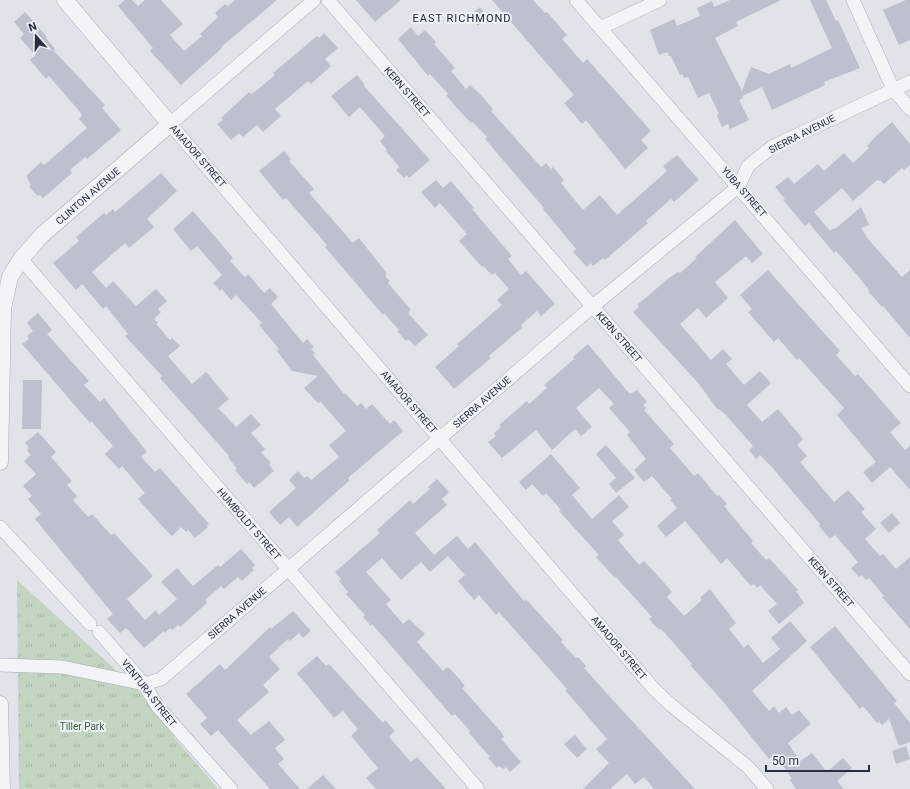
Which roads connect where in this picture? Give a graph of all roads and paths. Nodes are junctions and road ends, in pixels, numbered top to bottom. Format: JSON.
{"nodes":[{"id":1,"x":64,"y":0,"type":"edge"},
{"id":2,"x":314,"y":0,"type":"edge"},
{"id":3,"x":328,"y":0,"type":"edge"},
{"id":4,"x":576,"y":0,"type":"edge"},
{"id":5,"x":660,"y":0,"type":"edge"},
{"id":6,"x":853,"y":0,"type":"edge"},
{"id":7,"x":600,"y":28,"type":"junction"},
{"id":8,"x":910,"y":82,"type":"edge"},
{"id":9,"x":893,"y":89,"type":"junction"},
{"id":10,"x":910,"y":109,"type":"edge"},
{"id":11,"x":170,"y":124,"type":"junction"},
{"id":12,"x":739,"y":186,"type":"junction"},
{"id":13,"x":20,"y":258,"type":"junction"},
{"id":14,"x":593,"y":306,"type":"junction"},
{"id":15,"x":910,"y":386,"type":"edge"},
{"id":16,"x":440,"y":438,"type":"junction"},
{"id":17,"x":0,"y":462,"type":"edge"},
{"id":18,"x":0,"y":528,"type":"edge"},
{"id":19,"x":288,"y":569,"type":"junction"},
{"id":20,"x":0,"y":665,"type":"edge"},
{"id":21,"x":910,"y":674,"type":"edge"},
{"id":22,"x":144,"y":684,"type":"junction"},
{"id":23,"x":0,"y":704,"type":"edge"},
{"id":24,"x":2,"y":789,"type":"edge"},
{"id":25,"x":230,"y":789,"type":"edge"},
{"id":26,"x":478,"y":789,"type":"edge"},
{"id":27,"x":767,"y":789,"type":"edge"}],
"edges":[{"from":1,"to":11,"type":"street","name":"AMADOR STREET"},
{"from":2,"to":11,"type":"street","name":"CLINTON AVENUE"},
{"from":3,"to":14,"type":"street","name":"KERN STREET"},
{"from":4,"to":7,"type":"street","name":"YUBA STREET"},
{"from":5,"to":7,"type":"street"},
{"from":6,"to":9,"type":"street"},
{"from":7,"to":12,"type":"street","name":"YUBA STREET"},
{"from":8,"to":9,"type":"street","name":"SIERRA AVENUE"},
{"from":9,"to":10,"type":"street"},
{"from":9,"to":12,"type":"street","name":"SIERRA AVENUE"},
{"from":11,"to":13,"type":"street","name":"CLINTON AVENUE"},
{"from":11,"to":16,"type":"street","name":"AMADOR STREET"},
{"from":12,"to":14,"type":"street","name":"SIERRA AVENUE"},
{"from":12,"to":15,"type":"street","name":"YUBA STREET"},
{"from":13,"to":17,"type":"street","name":"CLINTON AVENUE"},
{"from":13,"to":19,"type":"street","name":"HUMBOLDT STREET"},
{"from":14,"to":16,"type":"street","name":"SIERRA AVENUE"},
{"from":14,"to":21,"type":"street","name":"KERN STREET"},
{"from":16,"to":19,"type":"street","name":"SIERRA AVENUE"},
{"from":16,"to":27,"type":"street","name":"AMADOR STREET"},
{"from":18,"to":22,"type":"street","name":"VENTURA STREET"},
{"from":19,"to":22,"type":"street","name":"SIERRA AVENUE"},
{"from":19,"to":26,"type":"street","name":"HUMBOLDT STREET"},
{"from":20,"to":22,"type":"street","name":"SIERRA AVENUE"},
{"from":22,"to":25,"type":"street","name":"VENTURA STREET"},
{"from":23,"to":24,"type":"street"}]}
